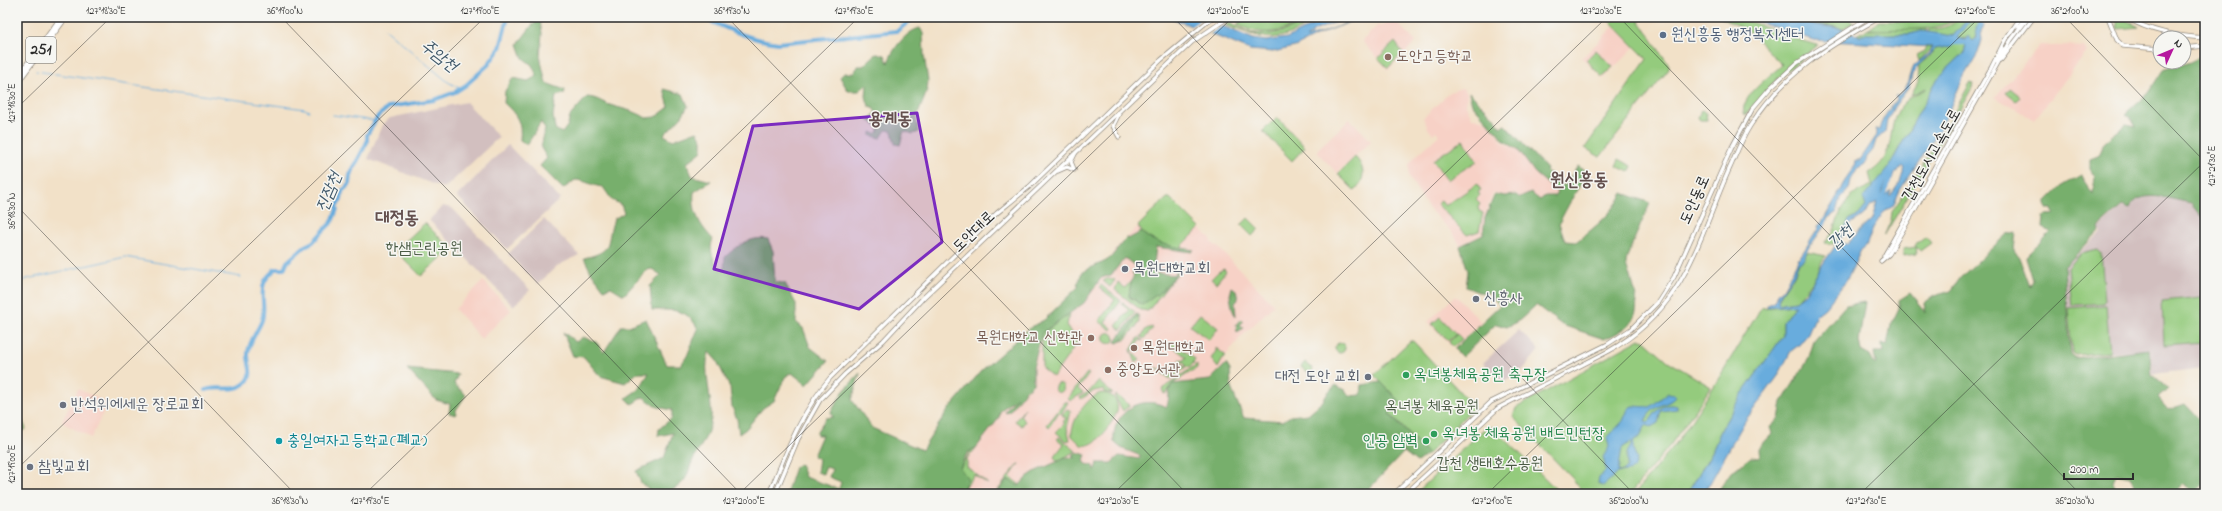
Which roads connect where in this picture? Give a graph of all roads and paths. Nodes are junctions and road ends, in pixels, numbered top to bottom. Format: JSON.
{"nodes":[{"id":1,"x":62,"y":17,"type":"edge"},
{"id":2,"x":66,"y":17,"type":"edge"},
{"id":3,"x":1213,"y":17,"type":"edge"},
{"id":4,"x":1869,"y":17,"type":"edge"},
{"id":5,"x":1881,"y":17,"type":"edge"},
{"id":6,"x":2021,"y":17,"type":"edge"},
{"id":7,"x":2026,"y":17,"type":"edge"},
{"id":8,"x":2029,"y":17,"type":"edge"},
{"id":9,"x":2034,"y":17,"type":"edge"},
{"id":10,"x":2108,"y":17,"type":"edge"},
{"id":11,"x":2125,"y":17,"type":"edge"},
{"id":12,"x":1227,"y":18,"type":"edge"},
{"id":13,"x":2205,"y":38,"type":"edge"},
{"id":14,"x":2205,"y":46,"type":"edge"},
{"id":15,"x":2152,"y":48,"type":"edge"},
{"id":16,"x":2192,"y":48,"type":"edge"},
{"id":17,"x":2000,"y":60,"type":"junction"},
{"id":18,"x":1992,"y":68,"type":"junction"},
{"id":19,"x":17,"y":78,"type":"edge"},
{"id":20,"x":17,"y":83,"type":"edge"},
{"id":21,"x":1124,"y":106,"type":"junction"},
{"id":22,"x":1119,"y":138,"type":"dead end"},
{"id":23,"x":1076,"y":152,"type":"junction"},
{"id":24,"x":1055,"y":172,"type":"junction"},
{"id":25,"x":1884,"y":256,"type":"dead end"},
{"id":26,"x":1881,"y":261,"type":"dead end"},
{"id":27,"x":769,"y":494,"type":"edge"},
{"id":28,"x":775,"y":494,"type":"edge"},
{"id":29,"x":1394,"y":494,"type":"edge"},
{"id":30,"x":1405,"y":494,"type":"edge"}],
"edges":[{"from":1,"to":19,"type":"highway","number":"251"},
{"from":2,"to":20,"type":"highway","number":"251"},
{"from":3,"to":27,"type":"main road","name":"도안대로"},
{"from":4,"to":29,"type":"main road","name":"도안동로"},
{"from":5,"to":30,"type":"main road","name":"도안동로"},
{"from":6,"to":18,"type":"main road"},
{"from":7,"to":18,"type":"main road"},
{"from":8,"to":17,"type":"main road"},
{"from":9,"to":17,"type":"main road"},
{"from":10,"to":15,"type":"main road"},
{"from":11,"to":13,"type":"main road"},
{"from":12,"to":21,"type":"main road","name":"도안대로"},
{"from":14,"to":16,"type":"main road"},
{"from":17,"to":26,"type":"main road","name":"갑천도시고속도로"},
{"from":18,"to":25,"type":"main road","name":"갑천도시고속도로"},
{"from":21,"to":22,"type":"main road"},
{"from":21,"to":23,"type":"main road","name":"도안대로"},
{"from":23,"to":24,"type":"main road","name":"도안대로"},
{"from":23,"to":24,"type":"main road"},
{"from":24,"to":28,"type":"main road","name":"도안대로"}]}
